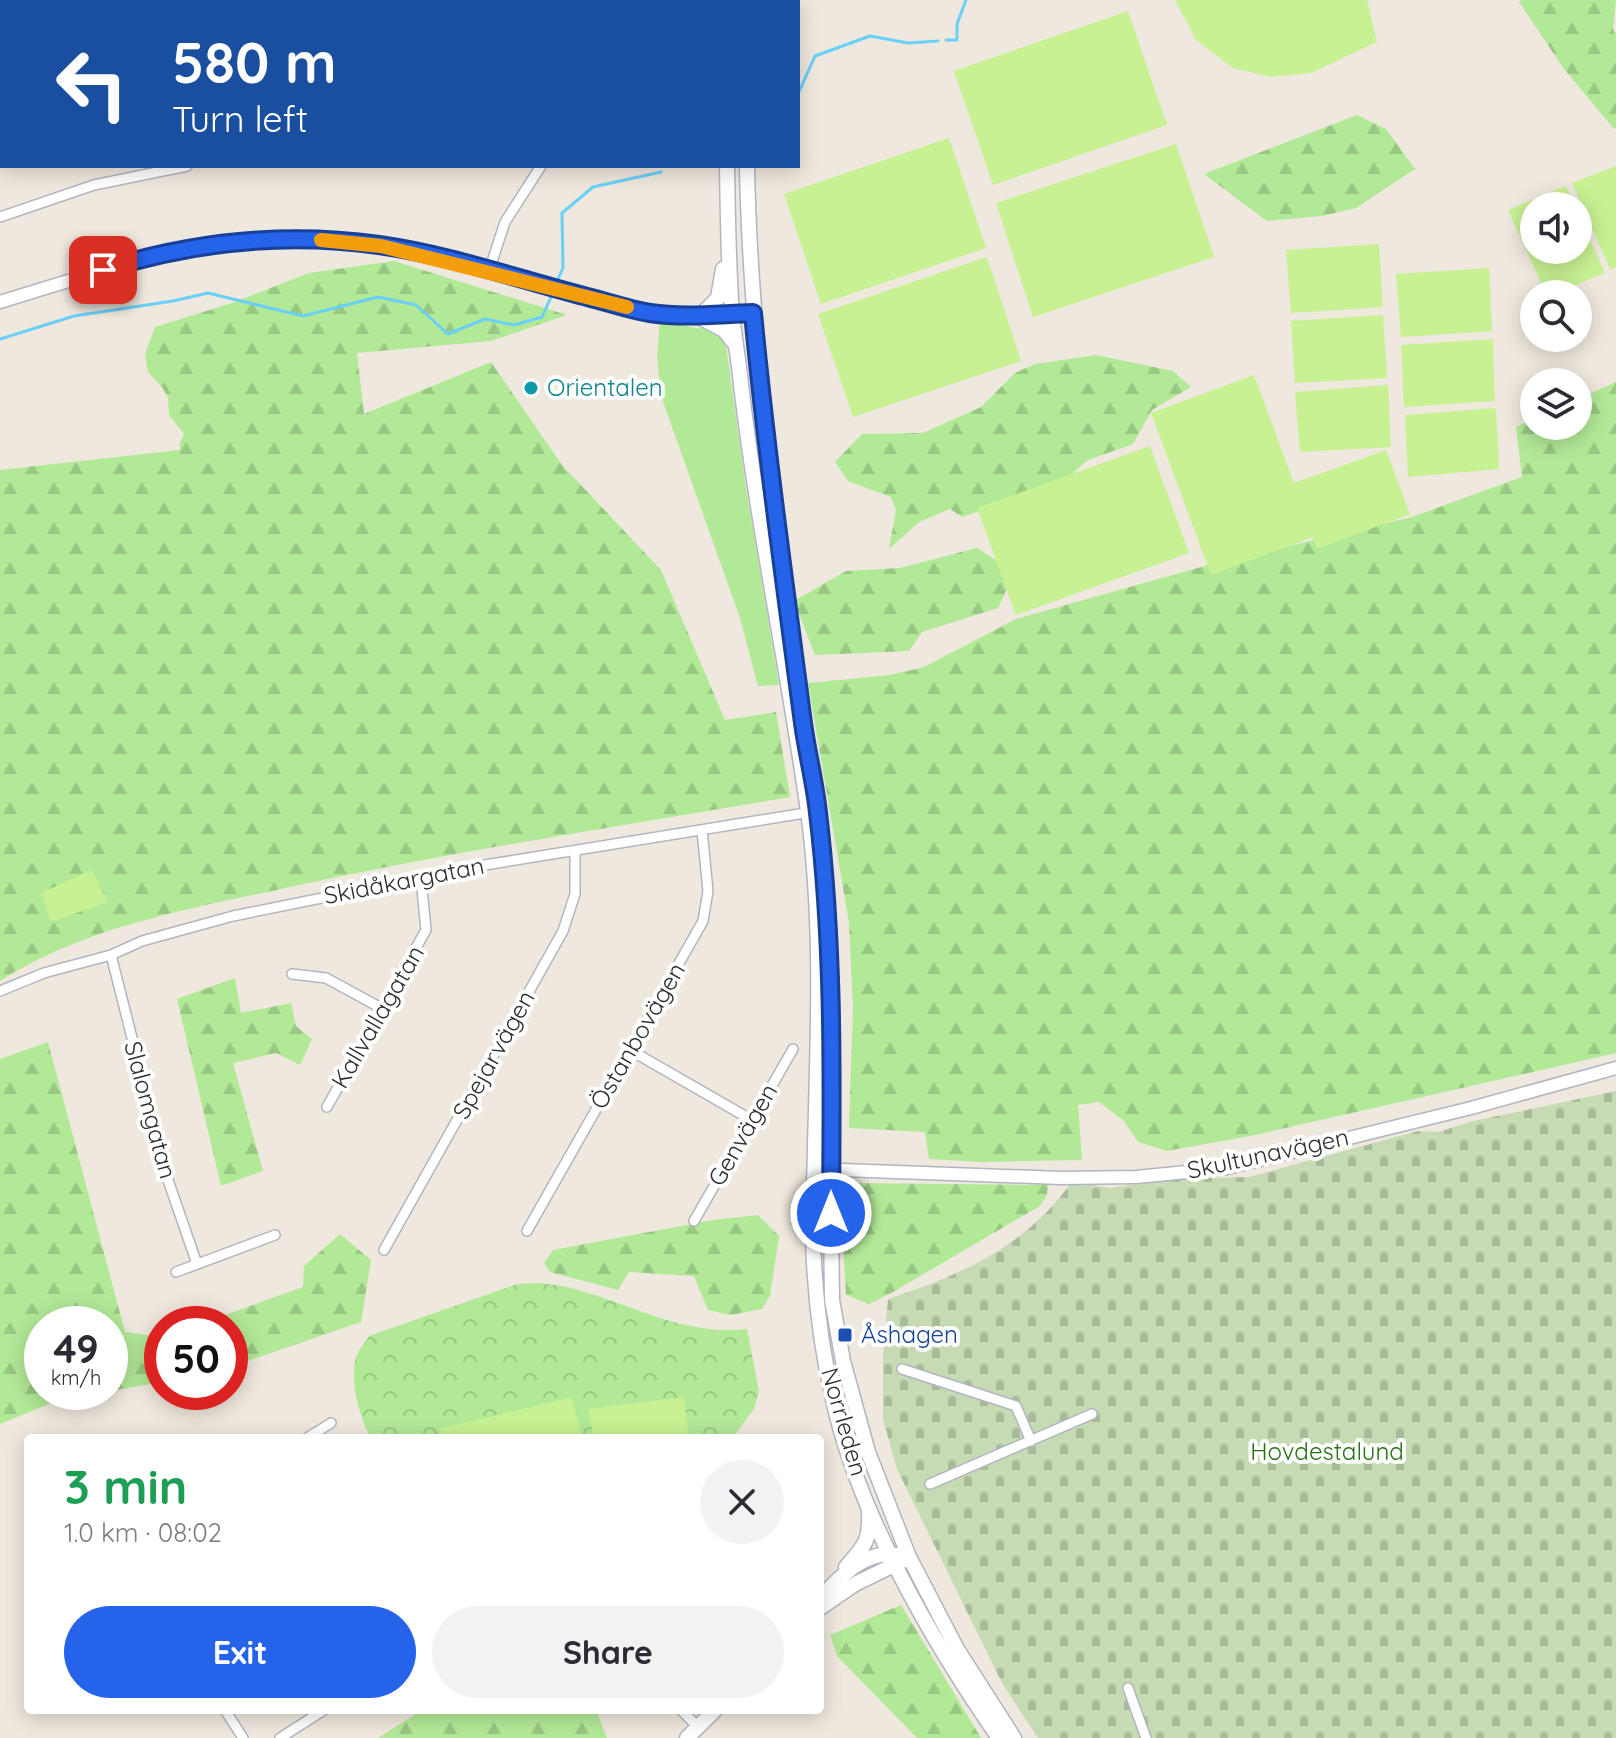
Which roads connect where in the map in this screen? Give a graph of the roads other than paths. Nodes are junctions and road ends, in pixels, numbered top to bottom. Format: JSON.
{"nodes":[{"id":1,"x":177,"y":168,"type":"edge"},
{"id":2,"x":540,"y":168,"type":"edge"},
{"id":3,"x":727,"y":168,"type":"edge"},
{"id":4,"x":747,"y":168,"type":"edge"},
{"id":5,"x":0,"y":217,"type":"edge"},
{"id":6,"x":729,"y":246,"type":"junction"},
{"id":7,"x":489,"y":271,"type":"junction"},
{"id":8,"x":0,"y":302,"type":"edge"},
{"id":9,"x":753,"y":313,"type":"junction"},
{"id":10,"x":732,"y":314,"type":"junction"},
{"id":11,"x":699,"y":317,"type":"junction"},
{"id":12,"x":736,"y":344,"type":"junction"},
{"id":13,"x":813,"y":811,"type":"junction"},
{"id":14,"x":702,"y":830,"type":"junction"},
{"id":15,"x":575,"y":851,"type":"junction"},
{"id":16,"x":421,"y":879,"type":"junction"},
{"id":17,"x":111,"y":955,"type":"junction"},
{"id":18,"x":292,"y":974,"type":"dead end"},
{"id":19,"x":0,"y":991,"type":"edge"},
{"id":20,"x":383,"y":1009,"type":"junction"},
{"id":21,"x":793,"y":1049,"type":"dead end"},
{"id":22,"x":630,"y":1050,"type":"junction"},
{"id":23,"x":1616,"y":1068,"type":"edge"},
{"id":24,"x":327,"y":1107,"type":"dead end"},
{"id":25,"x":750,"y":1119,"type":"junction"},
{"id":26,"x":815,"y":1169,"type":"junction"},
{"id":27,"x":831,"y":1169,"type":"junction"},
{"id":28,"x":694,"y":1221,"type":"dead end"},
{"id":29,"x":527,"y":1231,"type":"dead end"},
{"id":30,"x":275,"y":1235,"type":"dead end"},
{"id":31,"x":384,"y":1250,"type":"dead end"},
{"id":32,"x":197,"y":1264,"type":"junction"},
{"id":33,"x":176,"y":1272,"type":"dead end"},
{"id":34,"x":902,"y":1369,"type":"dead end"},
{"id":35,"x":1092,"y":1414,"type":"dead end"},
{"id":36,"x":331,"y":1423,"type":"dead end"},
{"id":37,"x":313,"y":1434,"type":"edge"},
{"id":38,"x":1031,"y":1441,"type":"junction"},
{"id":39,"x":930,"y":1484,"type":"dead end"},
{"id":40,"x":868,"y":1503,"type":"junction"},
{"id":41,"x":900,"y":1563,"type":"junction"},
{"id":42,"x":834,"y":1583,"type":"junction"},
{"id":43,"x":824,"y":1594,"type":"edge"},
{"id":44,"x":824,"y":1605,"type":"edge"},
{"id":45,"x":1128,"y":1688,"type":"dead end"},
{"id":46,"x":228,"y":1714,"type":"edge"},
{"id":47,"x":318,"y":1714,"type":"edge"},
{"id":48,"x":685,"y":1714,"type":"edge"},
{"id":49,"x":711,"y":1714,"type":"edge"},
{"id":50,"x":698,"y":1727,"type":"junction"},
{"id":51,"x":243,"y":1738,"type":"edge"},
{"id":52,"x":280,"y":1738,"type":"edge"},
{"id":53,"x":687,"y":1738,"type":"edge"},
{"id":54,"x":999,"y":1738,"type":"edge"},
{"id":55,"x":1014,"y":1738,"type":"edge"},
{"id":56,"x":1146,"y":1738,"type":"edge"}],
"edges":[{"from":1,"to":5,"type":"street"},
{"from":2,"to":7,"type":"street"},
{"from":3,"to":6,"type":"main road","name":"Norrleden"},
{"from":4,"to":9,"type":"main road","name":"Norrleden"},
{"from":6,"to":10,"type":"main road","name":"Norrleden"},
{"from":6,"to":11,"type":"main road"},
{"from":7,"to":8,"type":"street"},
{"from":7,"to":11,"type":"street"},
{"from":9,"to":10,"type":"main road"},
{"from":9,"to":13,"type":"main road","name":"Norrleden"},
{"from":10,"to":11,"type":"main road"},
{"from":10,"to":12,"type":"main road","name":"Norrleden"},
{"from":11,"to":12,"type":"main road"},
{"from":12,"to":13,"type":"main road","name":"Norrleden"},
{"from":13,"to":14,"type":"street","name":"Skidåkargatan"},
{"from":13,"to":26,"type":"main road","name":"Norrleden"},
{"from":13,"to":27,"type":"main road","name":"Norrleden"},
{"from":14,"to":15,"type":"street","name":"Skidåkargatan"},
{"from":14,"to":22,"type":"street","name":"Östanbovägen"},
{"from":15,"to":16,"type":"street","name":"Skidåkargatan"},
{"from":15,"to":31,"type":"street","name":"Spejarvägen"},
{"from":16,"to":17,"type":"street","name":"Skidåkargatan"},
{"from":16,"to":20,"type":"street","name":"Kallvallagatan"},
{"from":17,"to":19,"type":"street","name":"Skidåkargatan"},
{"from":17,"to":32,"type":"street","name":"Slalomgatan"},
{"from":18,"to":20,"type":"street"},
{"from":20,"to":24,"type":"street","name":"Kallvallagatan"},
{"from":21,"to":25,"type":"street","name":"Genvägen"},
{"from":22,"to":25,"type":"street"},
{"from":22,"to":29,"type":"street","name":"Östanbovägen"},
{"from":23,"to":27,"type":"street","name":"Skultunavägen"},
{"from":25,"to":28,"type":"street","name":"Genvägen"},
{"from":26,"to":27,"type":"street","name":"Skultunavägen"},
{"from":26,"to":40,"type":"main road","name":"Norrleden"},
{"from":27,"to":41,"type":"main road","name":"Norrleden"},
{"from":30,"to":32,"type":"street"},
{"from":32,"to":33,"type":"street"},
{"from":34,"to":38,"type":"street"},
{"from":35,"to":38,"type":"street"},
{"from":36,"to":37,"type":"street"},
{"from":38,"to":39,"type":"street"},
{"from":40,"to":41,"type":"main road","name":"Norrleden"},
{"from":40,"to":42,"type":"main road"},
{"from":41,"to":42,"type":"main road"},
{"from":41,"to":44,"type":"main road"},
{"from":41,"to":54,"type":"main road","name":"Norrleden"},
{"from":41,"to":55,"type":"main road","name":"Norrleden"},
{"from":42,"to":43,"type":"main road"},
{"from":45,"to":56,"type":"street"},
{"from":46,"to":51,"type":"street"},
{"from":47,"to":52,"type":"street"},
{"from":48,"to":50,"type":"street"},
{"from":49,"to":50,"type":"main road"},
{"from":50,"to":53,"type":"main road"}]}
